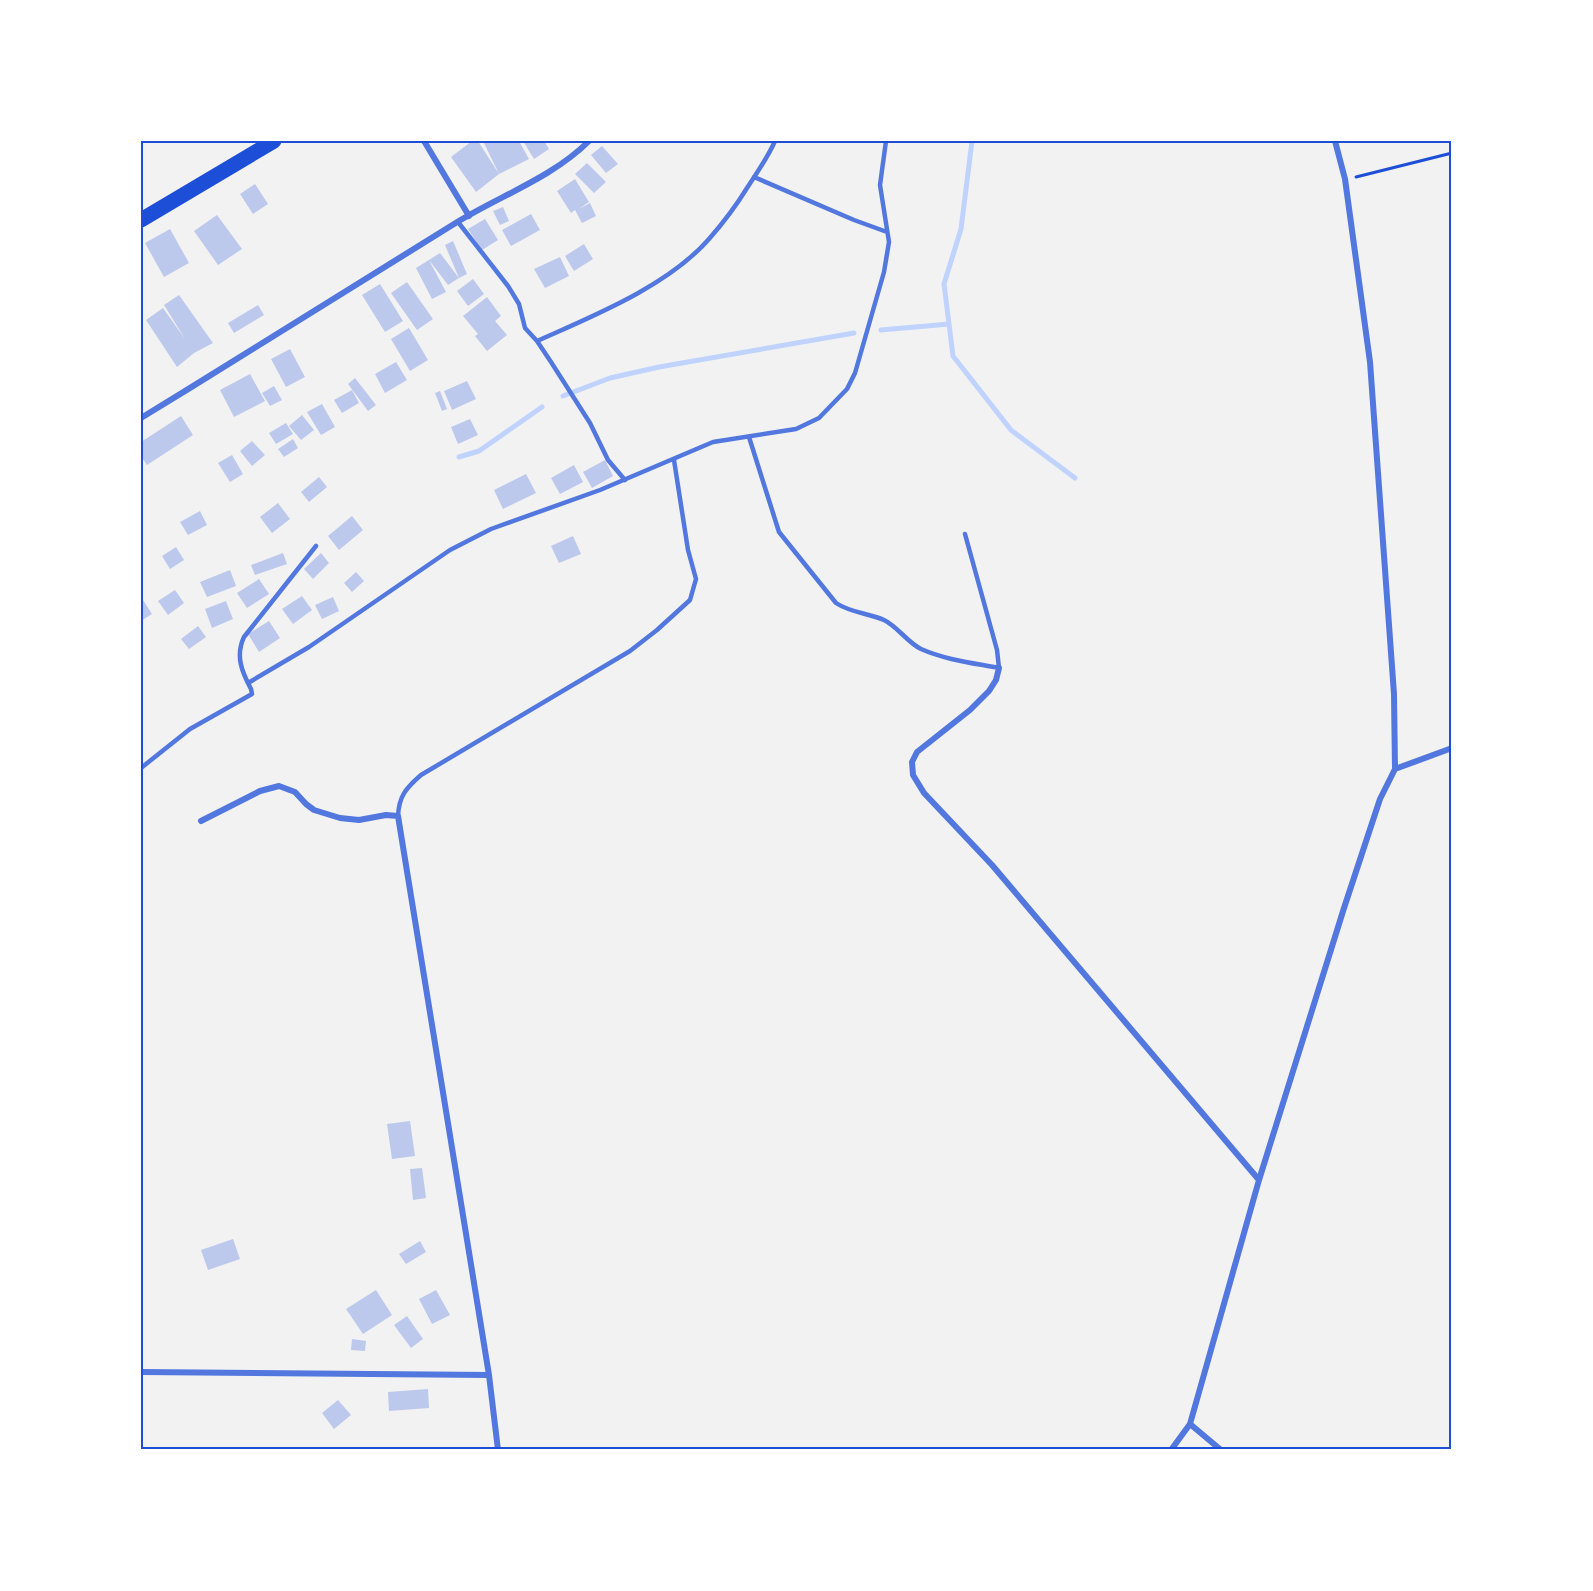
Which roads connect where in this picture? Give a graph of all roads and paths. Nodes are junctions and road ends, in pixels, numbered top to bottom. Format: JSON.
{"nodes":[{"id":1,"x":274,"y":141,"type":"edge"},
{"id":2,"x":424,"y":141,"type":"edge"},
{"id":3,"x":589,"y":141,"type":"edge"},
{"id":4,"x":775,"y":141,"type":"edge"},
{"id":5,"x":886,"y":141,"type":"edge"},
{"id":6,"x":1335,"y":141,"type":"edge"},
{"id":7,"x":1452,"y":153,"type":"edge"},
{"id":8,"x":754,"y":177,"type":"junction"},
{"id":9,"x":1345,"y":179,"type":"junction"},
{"id":10,"x":469,"y":216,"type":"junction"},
{"id":11,"x":141,"y":220,"type":"edge"},
{"id":12,"x":458,"y":222,"type":"junction"},
{"id":13,"x":887,"y":232,"type":"junction"},
{"id":14,"x":537,"y":341,"type":"junction"},
{"id":15,"x":141,"y":418,"type":"edge"},
{"id":16,"x":749,"y":438,"type":"junction"},
{"id":17,"x":674,"y":460,"type":"junction"},
{"id":18,"x":625,"y":480,"type":"junction"},
{"id":19,"x":965,"y":534,"type":"dead end"},
{"id":20,"x":316,"y":546,"type":"dead end"},
{"id":21,"x":999,"y":668,"type":"junction"},
{"id":22,"x":248,"y":683,"type":"junction"},
{"id":23,"x":1452,"y":748,"type":"edge"},
{"id":24,"x":141,"y":768,"type":"edge"},
{"id":25,"x":1395,"y":769,"type":"junction"},
{"id":26,"x":398,"y":816,"type":"junction"},
{"id":27,"x":201,"y":821,"type":"dead end"},
{"id":28,"x":1259,"y":1180,"type":"junction"},
{"id":29,"x":141,"y":1372,"type":"edge"},
{"id":30,"x":489,"y":1375,"type":"junction"},
{"id":31,"x":1190,"y":1424,"type":"junction"},
{"id":32,"x":498,"y":1450,"type":"edge"},
{"id":33,"x":1171,"y":1450,"type":"edge"},
{"id":34,"x":1221,"y":1450,"type":"edge"}],
"edges":[{"from":1,"to":11,"type":"main road"},
{"from":2,"to":10,"type":"street"},
{"from":3,"to":10,"type":"street"},
{"from":4,"to":8,"type":"lane"},
{"from":5,"to":13,"type":"lane"},
{"from":6,"to":9,"type":"street"},
{"from":7,"to":9,"type":"path"},
{"from":8,"to":13,"type":"lane"},
{"from":8,"to":14,"type":"lane"},
{"from":9,"to":25,"type":"street"},
{"from":10,"to":12,"type":"street"},
{"from":12,"to":14,"type":"lane"},
{"from":12,"to":15,"type":"street"},
{"from":13,"to":16,"type":"lane"},
{"from":14,"to":18,"type":"lane"},
{"from":16,"to":17,"type":"lane"},
{"from":16,"to":21,"type":"lane"},
{"from":17,"to":18,"type":"lane"},
{"from":17,"to":26,"type":"lane"},
{"from":18,"to":22,"type":"lane"},
{"from":19,"to":21,"type":"lane"},
{"from":20,"to":22,"type":"lane"},
{"from":21,"to":28,"type":"street"},
{"from":22,"to":24,"type":"lane"},
{"from":23,"to":25,"type":"street"},
{"from":25,"to":28,"type":"street"},
{"from":26,"to":27,"type":"street"},
{"from":26,"to":30,"type":"street"},
{"from":28,"to":31,"type":"street"},
{"from":29,"to":30,"type":"street"},
{"from":30,"to":32,"type":"street"},
{"from":31,"to":33,"type":"street"},
{"from":31,"to":34,"type":"street"}]}
